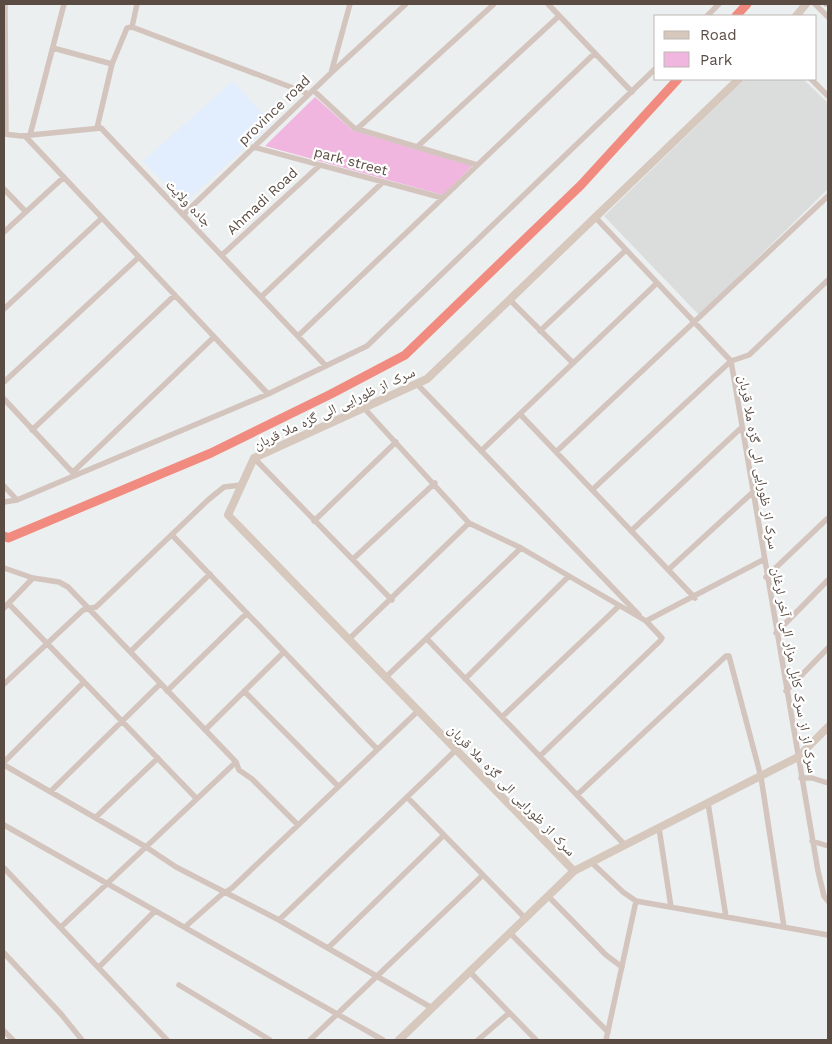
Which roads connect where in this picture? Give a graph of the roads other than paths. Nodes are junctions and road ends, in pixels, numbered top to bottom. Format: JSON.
{"nodes":[{"id":1,"x":4,"y":4,"type":"edge"},
{"id":2,"x":64,"y":4,"type":"edge"},
{"id":3,"x":137,"y":4,"type":"edge"},
{"id":4,"x":350,"y":4,"type":"edge"},
{"id":5,"x":406,"y":4,"type":"edge"},
{"id":6,"x":494,"y":4,"type":"edge"},
{"id":7,"x":548,"y":4,"type":"edge"},
{"id":8,"x":719,"y":4,"type":"edge"},
{"id":9,"x":806,"y":4,"type":"edge"},
{"id":10,"x":815,"y":4,"type":"edge"},
{"id":11,"x":708,"y":15,"type":"edge"},
{"id":12,"x":797,"y":15,"type":"edge"},
{"id":13,"x":559,"y":16,"type":"junction"},
{"id":14,"x":828,"y":17,"type":"edge"},
{"id":15,"x":132,"y":27,"type":"junction"},
{"id":16,"x":53,"y":48,"type":"junction"},
{"id":17,"x":595,"y":53,"type":"junction"},
{"id":18,"x":112,"y":64,"type":"junction"},
{"id":19,"x":654,"y":70,"type":"edge"},
{"id":20,"x":331,"y":73,"type":"junction"},
{"id":21,"x":738,"y":80,"type":"edge"},
{"id":22,"x":811,"y":80,"type":"edge"},
{"id":23,"x":311,"y":92,"type":"junction"},
{"id":24,"x":632,"y":92,"type":"junction"},
{"id":25,"x":828,"y":96,"type":"edge"},
{"id":26,"x":97,"y":128,"type":"junction"},
{"id":27,"x":357,"y":129,"type":"junction"},
{"id":28,"x":5,"y":134,"type":"edge"},
{"id":29,"x":27,"y":136,"type":"junction"},
{"id":30,"x":417,"y":147,"type":"junction"},
{"id":31,"x":253,"y":148,"type":"junction"},
{"id":32,"x":477,"y":165,"type":"junction"},
{"id":33,"x":319,"y":166,"type":"junction"},
{"id":34,"x":64,"y":177,"type":"junction"},
{"id":35,"x":382,"y":183,"type":"junction"},
{"id":36,"x":4,"y":189,"type":"edge"},
{"id":37,"x":828,"y":196,"type":"edge"},
{"id":38,"x":443,"y":198,"type":"junction"},
{"id":39,"x":26,"y":212,"type":"junction"},
{"id":40,"x":183,"y":215,"type":"junction"},
{"id":41,"x":102,"y":218,"type":"junction"},
{"id":42,"x":596,"y":218,"type":"junction"},
{"id":43,"x":4,"y":232,"type":"edge"},
{"id":44,"x":626,"y":250,"type":"junction"},
{"id":45,"x":222,"y":255,"type":"junction"},
{"id":46,"x":140,"y":257,"type":"junction"},
{"id":47,"x":828,"y":280,"type":"edge"},
{"id":48,"x":657,"y":283,"type":"junction"},
{"id":49,"x":175,"y":295,"type":"junction"},
{"id":50,"x":261,"y":297,"type":"junction"},
{"id":51,"x":510,"y":300,"type":"junction"},
{"id":52,"x":4,"y":309,"type":"edge"},
{"id":53,"x":695,"y":322,"type":"junction"},
{"id":54,"x":540,"y":331,"type":"junction"},
{"id":55,"x":214,"y":336,"type":"junction"},
{"id":56,"x":298,"y":336,"type":"junction"},
{"id":57,"x":731,"y":361,"type":"junction"},
{"id":58,"x":573,"y":363,"type":"junction"},
{"id":59,"x":326,"y":366,"type":"junction"},
{"id":60,"x":4,"y":382,"type":"edge"},
{"id":61,"x":417,"y":384,"type":"junction"},
{"id":62,"x":268,"y":394,"type":"junction"},
{"id":63,"x":4,"y":399,"type":"edge"},
{"id":64,"x":364,"y":408,"type":"junction"},
{"id":65,"x":520,"y":414,"type":"junction"},
{"id":66,"x":742,"y":428,"type":"junction"},
{"id":67,"x":32,"y":430,"type":"junction"},
{"id":68,"x":396,"y":442,"type":"junction"},
{"id":69,"x":481,"y":451,"type":"junction"},
{"id":70,"x":556,"y":452,"type":"junction"},
{"id":71,"x":254,"y":458,"type":"junction"},
{"id":72,"x":74,"y":475,"type":"junction"},
{"id":73,"x":434,"y":483,"type":"junction"},
{"id":74,"x":241,"y":485,"type":"junction"},
{"id":75,"x":4,"y":486,"type":"edge"},
{"id":76,"x":592,"y":490,"type":"junction"},
{"id":77,"x":753,"y":492,"type":"junction"},
{"id":78,"x":17,"y":500,"type":"junction"},
{"id":79,"x":4,"y":502,"type":"edge"},
{"id":80,"x":828,"y":518,"type":"edge"},
{"id":81,"x":314,"y":521,"type":"junction"},
{"id":82,"x":469,"y":523,"type":"junction"},
{"id":83,"x":631,"y":530,"type":"junction"},
{"id":84,"x":172,"y":535,"type":"junction"},
{"id":85,"x":521,"y":548,"type":"junction"},
{"id":86,"x":353,"y":560,"type":"junction"},
{"id":87,"x":763,"y":560,"type":"junction"},
{"id":88,"x":4,"y":568,"type":"edge"},
{"id":89,"x":668,"y":570,"type":"junction"},
{"id":90,"x":210,"y":574,"type":"junction"},
{"id":91,"x":569,"y":576,"type":"junction"},
{"id":92,"x":766,"y":577,"type":"junction"},
{"id":93,"x":33,"y":578,"type":"junction"},
{"id":94,"x":828,"y":580,"type":"edge"},
{"id":95,"x":695,"y":598,"type":"junction"},
{"id":96,"x":392,"y":600,"type":"junction"},
{"id":97,"x":6,"y":606,"type":"edge"},
{"id":98,"x":619,"y":606,"type":"junction"},
{"id":99,"x":90,"y":609,"type":"junction"},
{"id":100,"x":247,"y":613,"type":"junction"},
{"id":101,"x":644,"y":620,"type":"junction"},
{"id":102,"x":776,"y":633,"type":"junction"},
{"id":103,"x":427,"y":638,"type":"junction"},
{"id":104,"x":348,"y":640,"type":"junction"},
{"id":105,"x":47,"y":643,"type":"junction"},
{"id":106,"x":828,"y":648,"type":"edge"},
{"id":107,"x":131,"y":651,"type":"junction"},
{"id":108,"x":284,"y":652,"type":"junction"},
{"id":109,"x":385,"y":678,"type":"junction"},
{"id":110,"x":465,"y":679,"type":"junction"},
{"id":111,"x":84,"y":682,"type":"junction"},
{"id":112,"x":4,"y":684,"type":"edge"},
{"id":113,"x":160,"y":684,"type":"junction"},
{"id":114,"x":167,"y":691,"type":"junction"},
{"id":115,"x":244,"y":691,"type":"junction"},
{"id":116,"x":786,"y":691,"type":"junction"},
{"id":117,"x":418,"y":711,"type":"junction"},
{"id":118,"x":502,"y":717,"type":"junction"},
{"id":119,"x":122,"y":721,"type":"junction"},
{"id":120,"x":828,"y":727,"type":"edge"},
{"id":121,"x":205,"y":730,"type":"junction"},
{"id":122,"x":377,"y":749,"type":"junction"},
{"id":123,"x":456,"y":750,"type":"junction"},
{"id":124,"x":540,"y":756,"type":"junction"},
{"id":125,"x":798,"y":757,"type":"junction"},
{"id":126,"x":158,"y":758,"type":"junction"},
{"id":127,"x":236,"y":762,"type":"junction"},
{"id":128,"x":4,"y":764,"type":"edge"},
{"id":129,"x":761,"y":777,"type":"junction"},
{"id":130,"x":802,"y":778,"type":"junction"},
{"id":131,"x":828,"y":783,"type":"edge"},
{"id":132,"x":338,"y":786,"type":"junction"},
{"id":133,"x":51,"y":791,"type":"junction"},
{"id":134,"x":578,"y":795,"type":"junction"},
{"id":135,"x":407,"y":797,"type":"junction"},
{"id":136,"x":197,"y":799,"type":"junction"},
{"id":137,"x":708,"y":803,"type":"junction"},
{"id":138,"x":96,"y":817,"type":"junction"},
{"id":139,"x":298,"y":825,"type":"junction"},
{"id":140,"x":4,"y":826,"type":"edge"},
{"id":141,"x":659,"y":828,"type":"junction"},
{"id":142,"x":444,"y":835,"type":"junction"},
{"id":143,"x":812,"y":841,"type":"junction"},
{"id":144,"x":625,"y":845,"type":"junction"},
{"id":145,"x":828,"y":846,"type":"edge"},
{"id":146,"x":146,"y":847,"type":"junction"},
{"id":147,"x":591,"y":862,"type":"junction"},
{"id":148,"x":4,"y":868,"type":"edge"},
{"id":149,"x":574,"y":871,"type":"junction"},
{"id":150,"x":482,"y":875,"type":"junction"},
{"id":151,"x":107,"y":883,"type":"junction"},
{"id":152,"x":226,"y":891,"type":"junction"},
{"id":153,"x":548,"y":896,"type":"junction"},
{"id":154,"x":636,"y":901,"type":"junction"},
{"id":155,"x":828,"y":901,"type":"edge"},
{"id":156,"x":670,"y":907,"type":"junction"},
{"id":157,"x":155,"y":911,"type":"junction"},
{"id":158,"x":726,"y":917,"type":"junction"},
{"id":159,"x":525,"y":918,"type":"junction"},
{"id":160,"x":279,"y":920,"type":"junction"},
{"id":161,"x":61,"y":927,"type":"junction"},
{"id":162,"x":185,"y":927,"type":"junction"},
{"id":163,"x":784,"y":927,"type":"junction"},
{"id":164,"x":510,"y":933,"type":"junction"},
{"id":165,"x":828,"y":935,"type":"edge"},
{"id":166,"x":328,"y":948,"type":"junction"},
{"id":167,"x":4,"y":953,"type":"edge"},
{"id":168,"x":98,"y":967,"type":"junction"},
{"id":169,"x":622,"y":967,"type":"junction"},
{"id":170,"x":470,"y":972,"type":"junction"},
{"id":171,"x":378,"y":976,"type":"junction"},
{"id":172,"x":179,"y":985,"type":"dead end"},
{"id":173,"x":432,"y":1008,"type":"junction"},
{"id":174,"x":509,"y":1013,"type":"junction"},
{"id":175,"x":337,"y":1014,"type":"junction"},
{"id":176,"x":4,"y":1031,"type":"edge"},
{"id":177,"x":608,"y":1032,"type":"junction"},
{"id":178,"x":13,"y":1040,"type":"edge"},
{"id":179,"x":82,"y":1040,"type":"edge"},
{"id":180,"x":167,"y":1040,"type":"edge"},
{"id":181,"x":270,"y":1040,"type":"edge"},
{"id":182,"x":310,"y":1040,"type":"edge"},
{"id":183,"x":383,"y":1040,"type":"edge"},
{"id":184,"x":399,"y":1040,"type":"edge"},
{"id":185,"x":478,"y":1040,"type":"edge"},
{"id":186,"x":536,"y":1040,"type":"edge"},
{"id":187,"x":606,"y":1040,"type":"edge"}],
"edges":[{"from":1,"to":28,"type":"street"},
{"from":2,"to":16,"type":"street"},
{"from":3,"to":15,"type":"street"},
{"from":4,"to":20,"type":"street","name":"province road"},
{"from":5,"to":20,"type":"street"},
{"from":6,"to":27,"type":"street"},
{"from":7,"to":13,"type":"street"},
{"from":8,"to":11,"type":"street"},
{"from":9,"to":12,"type":"street"},
{"from":10,"to":14,"type":"street"},
{"from":13,"to":17,"type":"street"},
{"from":13,"to":30,"type":"street"},
{"from":15,"to":18,"type":"street"},
{"from":15,"to":23,"type":"street"},
{"from":16,"to":18,"type":"street"},
{"from":16,"to":29,"type":"street"},
{"from":17,"to":24,"type":"street"},
{"from":17,"to":32,"type":"street"},
{"from":18,"to":26,"type":"street"},
{"from":19,"to":24,"type":"street"},
{"from":20,"to":23,"type":"street","name":"province road"},
{"from":21,"to":42,"type":"street","name":"سرک از ظورایی الی گزه ملا قربان"},
{"from":22,"to":25,"type":"street"},
{"from":23,"to":27,"type":"street"},
{"from":23,"to":31,"type":"street","name":"province road"},
{"from":24,"to":59,"type":"street"},
{"from":26,"to":29,"type":"street"},
{"from":26,"to":40,"type":"street","name":"جاده ولایت"},
{"from":27,"to":30,"type":"street"},
{"from":28,"to":29,"type":"street"},
{"from":29,"to":34,"type":"street"},
{"from":30,"to":32,"type":"street"},
{"from":31,"to":33,"type":"street","name":"park street"},
{"from":31,"to":40,"type":"street","name":"province road"},
{"from":32,"to":38,"type":"street"},
{"from":33,"to":35,"type":"street","name":"park street"},
{"from":33,"to":45,"type":"street","name":"Ahmadi Road"},
{"from":34,"to":39,"type":"street"},
{"from":34,"to":41,"type":"street"},
{"from":35,"to":38,"type":"street","name":"park street"},
{"from":35,"to":50,"type":"street"},
{"from":36,"to":39,"type":"street"},
{"from":37,"to":53,"type":"street"},
{"from":38,"to":56,"type":"street"},
{"from":39,"to":43,"type":"street"},
{"from":40,"to":45,"type":"street","name":"جاده ولایت"},
{"from":41,"to":46,"type":"street"},
{"from":41,"to":52,"type":"street"},
{"from":42,"to":44,"type":"street","name":"سرک از ظورایی الی گزه ملا قربان"},
{"from":42,"to":51,"type":"street","name":"سرک از ظورایی الی گزه ملا قربان"},
{"from":44,"to":48,"type":"street","name":"سرک از ظورایی الی گزه ملا قربان"},
{"from":44,"to":54,"type":"street"},
{"from":45,"to":50,"type":"street","name":"جاده ولایت"},
{"from":46,"to":49,"type":"street"},
{"from":46,"to":60,"type":"street"},
{"from":47,"to":57,"type":"street"},
{"from":48,"to":53,"type":"street","name":"سرک از ظورایی الی گزه ملا قربان"},
{"from":48,"to":58,"type":"street"},
{"from":49,"to":55,"type":"street"},
{"from":49,"to":67,"type":"street"},
{"from":50,"to":56,"type":"street","name":"جاده ولایت"},
{"from":51,"to":54,"type":"street"},
{"from":51,"to":61,"type":"street","name":"سرک از ظورایی الی گزه ملا قربان"},
{"from":53,"to":57,"type":"street","name":"سرک از ظورایی الی گزه ملا قربان"},
{"from":53,"to":70,"type":"street"},
{"from":54,"to":58,"type":"street"},
{"from":55,"to":62,"type":"street"},
{"from":55,"to":72,"type":"street"},
{"from":56,"to":59,"type":"street","name":"جاده ولایت"},
{"from":57,"to":66,"type":"street","name":"سرک از ظورایی الی گزه ملا قربان"},
{"from":57,"to":76,"type":"street"},
{"from":58,"to":65,"type":"street"},
{"from":59,"to":62,"type":"street"},
{"from":61,"to":64,"type":"street","name":"سرک از ظورایی الی گزه ملا قربان"},
{"from":61,"to":69,"type":"street"},
{"from":62,"to":72,"type":"street"},
{"from":63,"to":67,"type":"street"},
{"from":64,"to":68,"type":"street"},
{"from":64,"to":71,"type":"street","name":"سرک از ظورایی الی گزه ملا قربان"},
{"from":65,"to":69,"type":"street"},
{"from":65,"to":70,"type":"street"},
{"from":66,"to":77,"type":"street","name":"سرک از ظورایی الی گزه ملا قربان"},
{"from":66,"to":83,"type":"street"},
{"from":67,"to":72,"type":"street"},
{"from":68,"to":73,"type":"street"},
{"from":68,"to":81,"type":"street"},
{"from":69,"to":101,"type":"street"},
{"from":70,"to":76,"type":"street"},
{"from":71,"to":74,"type":"street","name":"سرک از ظورایی الی گزه ملا قربان"},
{"from":71,"to":81,"type":"street"},
{"from":72,"to":78,"type":"street"},
{"from":73,"to":82,"type":"street"},
{"from":73,"to":86,"type":"street"},
{"from":74,"to":84,"type":"street"},
{"from":74,"to":104,"type":"street","name":"سرک از ظورایی الی گزه ملا قربان"},
{"from":75,"to":78,"type":"street"},
{"from":76,"to":83,"type":"street"},
{"from":77,"to":87,"type":"street","name":"سرک از ظورایی الی گزه ملا قربان"},
{"from":77,"to":89,"type":"street"},
{"from":78,"to":79,"type":"street"},
{"from":80,"to":92,"type":"street"},
{"from":81,"to":86,"type":"street"},
{"from":82,"to":85,"type":"street"},
{"from":82,"to":96,"type":"street"},
{"from":83,"to":89,"type":"street"},
{"from":84,"to":90,"type":"street"},
{"from":84,"to":99,"type":"street"},
{"from":85,"to":91,"type":"street"},
{"from":85,"to":103,"type":"street"},
{"from":86,"to":96,"type":"street"},
{"from":87,"to":92,"type":"street","name":"سرک از از سرک کابل مزار الی آخر لرغان"},
{"from":87,"to":95,"type":"street","name":"سرک از ظورایی الی گزه ملا قربان"},
{"from":88,"to":93,"type":"street"},
{"from":89,"to":95,"type":"street"},
{"from":90,"to":100,"type":"street"},
{"from":90,"to":107,"type":"street"},
{"from":91,"to":98,"type":"street"},
{"from":91,"to":110,"type":"street"},
{"from":92,"to":102,"type":"street","name":"سرک از از سرک کابل مزار الی آخر لرغان"},
{"from":93,"to":97,"type":"street"},
{"from":93,"to":99,"type":"street"},
{"from":94,"to":102,"type":"street"},
{"from":95,"to":101,"type":"street","name":"سرک از ظورایی الی گزه ملا قربان"},
{"from":96,"to":104,"type":"street"},
{"from":97,"to":105,"type":"street"},
{"from":98,"to":101,"type":"street"},
{"from":98,"to":118,"type":"street"},
{"from":99,"to":105,"type":"street"},
{"from":99,"to":107,"type":"street"},
{"from":100,"to":108,"type":"street"},
{"from":100,"to":114,"type":"street"},
{"from":101,"to":124,"type":"street"},
{"from":102,"to":116,"type":"street","name":"سرک از از سرک کابل مزار الی آخر لرغان"},
{"from":103,"to":109,"type":"street"},
{"from":103,"to":110,"type":"street"},
{"from":104,"to":109,"type":"street","name":"سرک از ظورایی الی گزه ملا قربان"},
{"from":105,"to":111,"type":"street"},
{"from":105,"to":112,"type":"street"},
{"from":106,"to":116,"type":"street"},
{"from":107,"to":113,"type":"street"},
{"from":108,"to":115,"type":"street"},
{"from":108,"to":122,"type":"street"},
{"from":109,"to":117,"type":"street","name":"سرک از ظورایی الی گزه ملا قربان"},
{"from":110,"to":118,"type":"street"},
{"from":111,"to":119,"type":"street"},
{"from":111,"to":128,"type":"street"},
{"from":113,"to":114,"type":"street"},
{"from":113,"to":119,"type":"street"},
{"from":114,"to":121,"type":"street"},
{"from":115,"to":121,"type":"street"},
{"from":115,"to":132,"type":"street"},
{"from":116,"to":125,"type":"street","name":"سرک از از سرک کابل مزار الی آخر لرغان"},
{"from":117,"to":122,"type":"street"},
{"from":117,"to":123,"type":"street","name":"سرک از ظورایی الی گزه ملا قربان"},
{"from":118,"to":124,"type":"street"},
{"from":119,"to":126,"type":"street"},
{"from":119,"to":133,"type":"street"},
{"from":120,"to":125,"type":"street"},
{"from":121,"to":127,"type":"street"},
{"from":122,"to":132,"type":"street"},
{"from":123,"to":135,"type":"street"},
{"from":123,"to":149,"type":"street","name":"سرک از ظورایی الی گزه ملا قربان"},
{"from":124,"to":134,"type":"street"},
{"from":125,"to":129,"type":"street"},
{"from":125,"to":130,"type":"street","name":"سرک از از سرک کابل مزار الی آخر لرغان"},
{"from":126,"to":136,"type":"street"},
{"from":126,"to":138,"type":"street"},
{"from":127,"to":136,"type":"street"},
{"from":127,"to":139,"type":"street"},
{"from":128,"to":133,"type":"street"},
{"from":129,"to":134,"type":"street"},
{"from":129,"to":137,"type":"street"},
{"from":129,"to":163,"type":"street"},
{"from":130,"to":131,"type":"street"},
{"from":130,"to":143,"type":"street","name":"سرک از از سرک کابل مزار الی آخر لرغان"},
{"from":132,"to":139,"type":"street"},
{"from":133,"to":138,"type":"street"},
{"from":134,"to":144,"type":"street"},
{"from":135,"to":142,"type":"street"},
{"from":135,"to":160,"type":"street"},
{"from":136,"to":146,"type":"street"},
{"from":137,"to":141,"type":"street"},
{"from":137,"to":158,"type":"street"},
{"from":138,"to":146,"type":"street"},
{"from":139,"to":152,"type":"street"},
{"from":140,"to":151,"type":"street"},
{"from":141,"to":144,"type":"street"},
{"from":141,"to":156,"type":"street"},
{"from":142,"to":150,"type":"street"},
{"from":142,"to":166,"type":"street"},
{"from":143,"to":145,"type":"street"},
{"from":143,"to":155,"type":"street","name":"سرک از از سرک کابل مزار الی آخر لرغان"},
{"from":144,"to":147,"type":"street"},
{"from":146,"to":151,"type":"street"},
{"from":146,"to":152,"type":"street"},
{"from":147,"to":149,"type":"street"},
{"from":147,"to":154,"type":"street"},
{"from":148,"to":161,"type":"street"},
{"from":149,"to":153,"type":"street"},
{"from":150,"to":159,"type":"street"},
{"from":150,"to":171,"type":"street"},
{"from":151,"to":157,"type":"street"},
{"from":151,"to":161,"type":"street"},
{"from":152,"to":160,"type":"street"},
{"from":152,"to":162,"type":"street"},
{"from":153,"to":159,"type":"street"},
{"from":153,"to":169,"type":"street"},
{"from":154,"to":156,"type":"street"},
{"from":154,"to":169,"type":"street"},
{"from":156,"to":158,"type":"street"},
{"from":157,"to":162,"type":"street"},
{"from":157,"to":168,"type":"street"},
{"from":158,"to":163,"type":"street"},
{"from":159,"to":164,"type":"street"},
{"from":160,"to":166,"type":"street"},
{"from":161,"to":168,"type":"street"},
{"from":162,"to":175,"type":"street"},
{"from":163,"to":165,"type":"street"},
{"from":164,"to":170,"type":"street"},
{"from":164,"to":177,"type":"street"},
{"from":166,"to":171,"type":"street"},
{"from":167,"to":179,"type":"street"},
{"from":168,"to":180,"type":"street"},
{"from":169,"to":177,"type":"street"},
{"from":170,"to":173,"type":"street"},
{"from":170,"to":174,"type":"street"},
{"from":171,"to":173,"type":"street"},
{"from":171,"to":175,"type":"street"},
{"from":172,"to":181,"type":"street"},
{"from":173,"to":184,"type":"street"},
{"from":174,"to":185,"type":"street"},
{"from":174,"to":186,"type":"street"},
{"from":175,"to":182,"type":"street"},
{"from":175,"to":183,"type":"street"},
{"from":176,"to":178,"type":"street"},
{"from":177,"to":187,"type":"street"}]}
